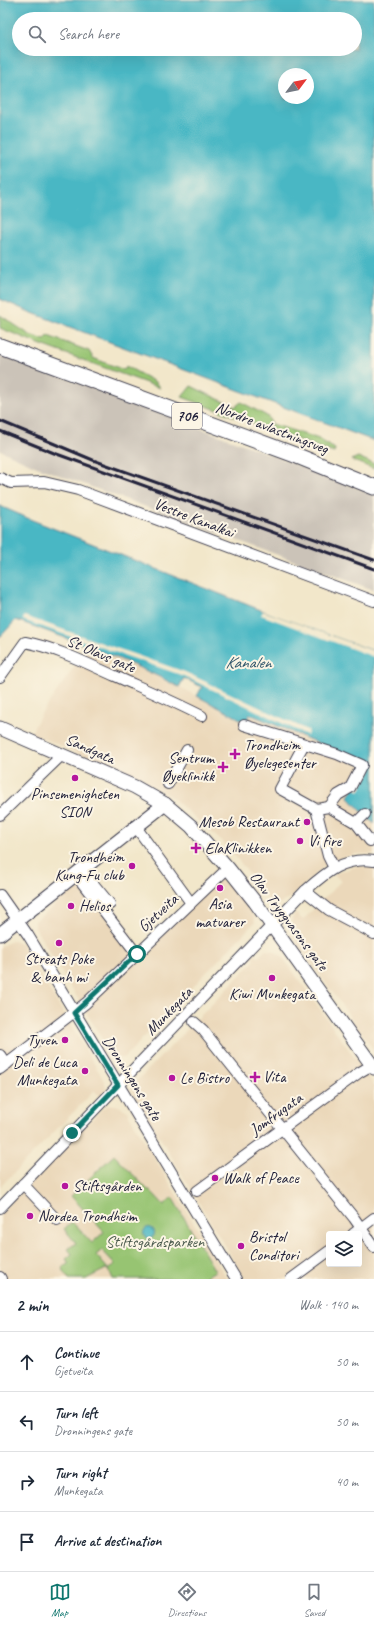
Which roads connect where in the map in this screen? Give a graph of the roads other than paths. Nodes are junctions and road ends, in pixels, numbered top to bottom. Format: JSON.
{"nodes":[{"id":1,"x":0,"y":346,"type":"edge"},
{"id":2,"x":0,"y":478,"type":"edge"},
{"id":3,"x":374,"y":487,"type":"edge"},
{"id":4,"x":374,"y":601,"type":"edge"},
{"id":5,"x":0,"y":677,"type":"edge"},
{"id":6,"x":202,"y":716,"type":"dead end"},
{"id":7,"x":244,"y":725,"type":"dead end"},
{"id":8,"x":0,"y":728,"type":"edge"},
{"id":9,"x":304,"y":744,"type":"junction"},
{"id":10,"x":187,"y":750,"type":"dead end"},
{"id":11,"x":62,"y":755,"type":"junction"},
{"id":12,"x":168,"y":784,"type":"dead end"},
{"id":13,"x":165,"y":804,"type":"junction"},
{"id":14,"x":329,"y":807,"type":"junction"},
{"id":15,"x":316,"y":809,"type":"junction"},
{"id":16,"x":365,"y":814,"type":"dead end"},
{"id":17,"x":0,"y":815,"type":"edge"},
{"id":18,"x":356,"y":823,"type":"junction"},
{"id":19,"x":136,"y":827,"type":"junction"},
{"id":20,"x":370,"y":842,"type":"dead end"},
{"id":21,"x":374,"y":861,"type":"edge"},
{"id":22,"x":228,"y":868,"type":"junction"},
{"id":23,"x":334,"y":868,"type":"junction"},
{"id":24,"x":79,"y":872,"type":"junction"},
{"id":25,"x":305,"y":891,"type":"junction"},
{"id":26,"x":0,"y":895,"type":"edge"},
{"id":27,"x":192,"y":903,"type":"junction"},
{"id":28,"x":110,"y":904,"type":"dead end"},
{"id":29,"x":18,"y":921,"type":"junction"},
{"id":30,"x":272,"y":925,"type":"junction"},
{"id":31,"x":0,"y":934,"type":"edge"},
{"id":32,"x":374,"y":934,"type":"edge"},
{"id":33,"x":137,"y":954,"type":"junction"},
{"id":34,"x":74,"y":1013,"type":"junction"},
{"id":35,"x":194,"y":1022,"type":"dead end"},
{"id":36,"x":0,"y":1055,"type":"edge"},
{"id":37,"x":374,"y":1066,"type":"edge"},
{"id":38,"x":4,"y":1067,"type":"edge"},
{"id":39,"x":118,"y":1085,"type":"junction"},
{"id":40,"x":281,"y":1129,"type":"junction"},
{"id":41,"x":23,"y":1184,"type":"junction"},
{"id":42,"x":197,"y":1191,"type":"dead end"},
{"id":43,"x":0,"y":1208,"type":"edge"},
{"id":44,"x":374,"y":1218,"type":"edge"},
{"id":45,"x":57,"y":1220,"type":"dead end"},
{"id":46,"x":361,"y":1228,"type":"junction"},
{"id":47,"x":357,"y":1231,"type":"edge"},
{"id":48,"x":374,"y":1247,"type":"edge"},
{"id":49,"x":326,"y":1253,"type":"edge"},
{"id":50,"x":236,"y":1279,"type":"edge"},
{"id":51,"x":291,"y":1279,"type":"edge"}],
"edges":[{"from":1,"to":3,"type":"highway","name":"Nordre avlastningsveg","number":"706"},
{"from":2,"to":4,"type":"street","name":"Vestre Kanalkai"},
{"from":5,"to":6,"type":"street","name":"St Olavs gate"},
{"from":7,"to":9,"type":"street"},
{"from":8,"to":11,"type":"main road","name":"Sandgata"},
{"from":9,"to":14,"type":"street"},
{"from":9,"to":15,"type":"street"},
{"from":10,"to":12,"type":"street"},
{"from":11,"to":13,"type":"main road","name":"Sandgata"},
{"from":11,"to":17,"type":"street"},
{"from":13,"to":19,"type":"main road"},
{"from":13,"to":22,"type":"main road","name":"Olav Tryggvasons gate"},
{"from":14,"to":15,"type":"street"},
{"from":14,"to":18,"type":"street"},
{"from":15,"to":23,"type":"street"},
{"from":16,"to":18,"type":"street"},
{"from":18,"to":20,"type":"street"},
{"from":19,"to":24,"type":"main road"},
{"from":19,"to":27,"type":"street"},
{"from":21,"to":23,"type":"street","name":"Munkegata"},
{"from":22,"to":27,"type":"street","name":"Gjetveita"},
{"from":22,"to":30,"type":"main road","name":"Olav Tryggvasons gate"},
{"from":23,"to":25,"type":"street","name":"Munkegata"},
{"from":24,"to":28,"type":"street"},
{"from":24,"to":29,"type":"main road"},
{"from":24,"to":33,"type":"street"},
{"from":25,"to":30,"type":"street","name":"Munkegata"},
{"from":25,"to":32,"type":"street"},
{"from":26,"to":29,"type":"street","name":"Dronningens gate"},
{"from":27,"to":33,"type":"street","name":"Gjetveita"},
{"from":29,"to":31,"type":"main road"},
{"from":29,"to":34,"type":"street","name":"Dronningens gate"},
{"from":30,"to":37,"type":"main road","name":"Olav Tryggvasons gate"},
{"from":30,"to":39,"type":"street","name":"Munkegata"},
{"from":33,"to":34,"type":"street","name":"Gjetveita"},
{"from":34,"to":38,"type":"street","name":"Gjetveita"},
{"from":34,"to":39,"type":"street","name":"Dronningens gate"},
{"from":35,"to":40,"type":"street"},
{"from":36,"to":38,"type":"street"},
{"from":37,"to":40,"type":"street","name":"Jomfrugata"},
{"from":39,"to":41,"type":"street","name":"Munkegata"},
{"from":39,"to":50,"type":"street","name":"Dronningens gate"},
{"from":40,"to":42,"type":"street","name":"Jomfrugata"},
{"from":40,"to":46,"type":"street"},
{"from":41,"to":43,"type":"street","name":"Munkegata"},
{"from":41,"to":45,"type":"street"},
{"from":44,"to":46,"type":"street"},
{"from":46,"to":47,"type":"street"},
{"from":46,"to":48,"type":"street"},
{"from":49,"to":51,"type":"street"}]}
